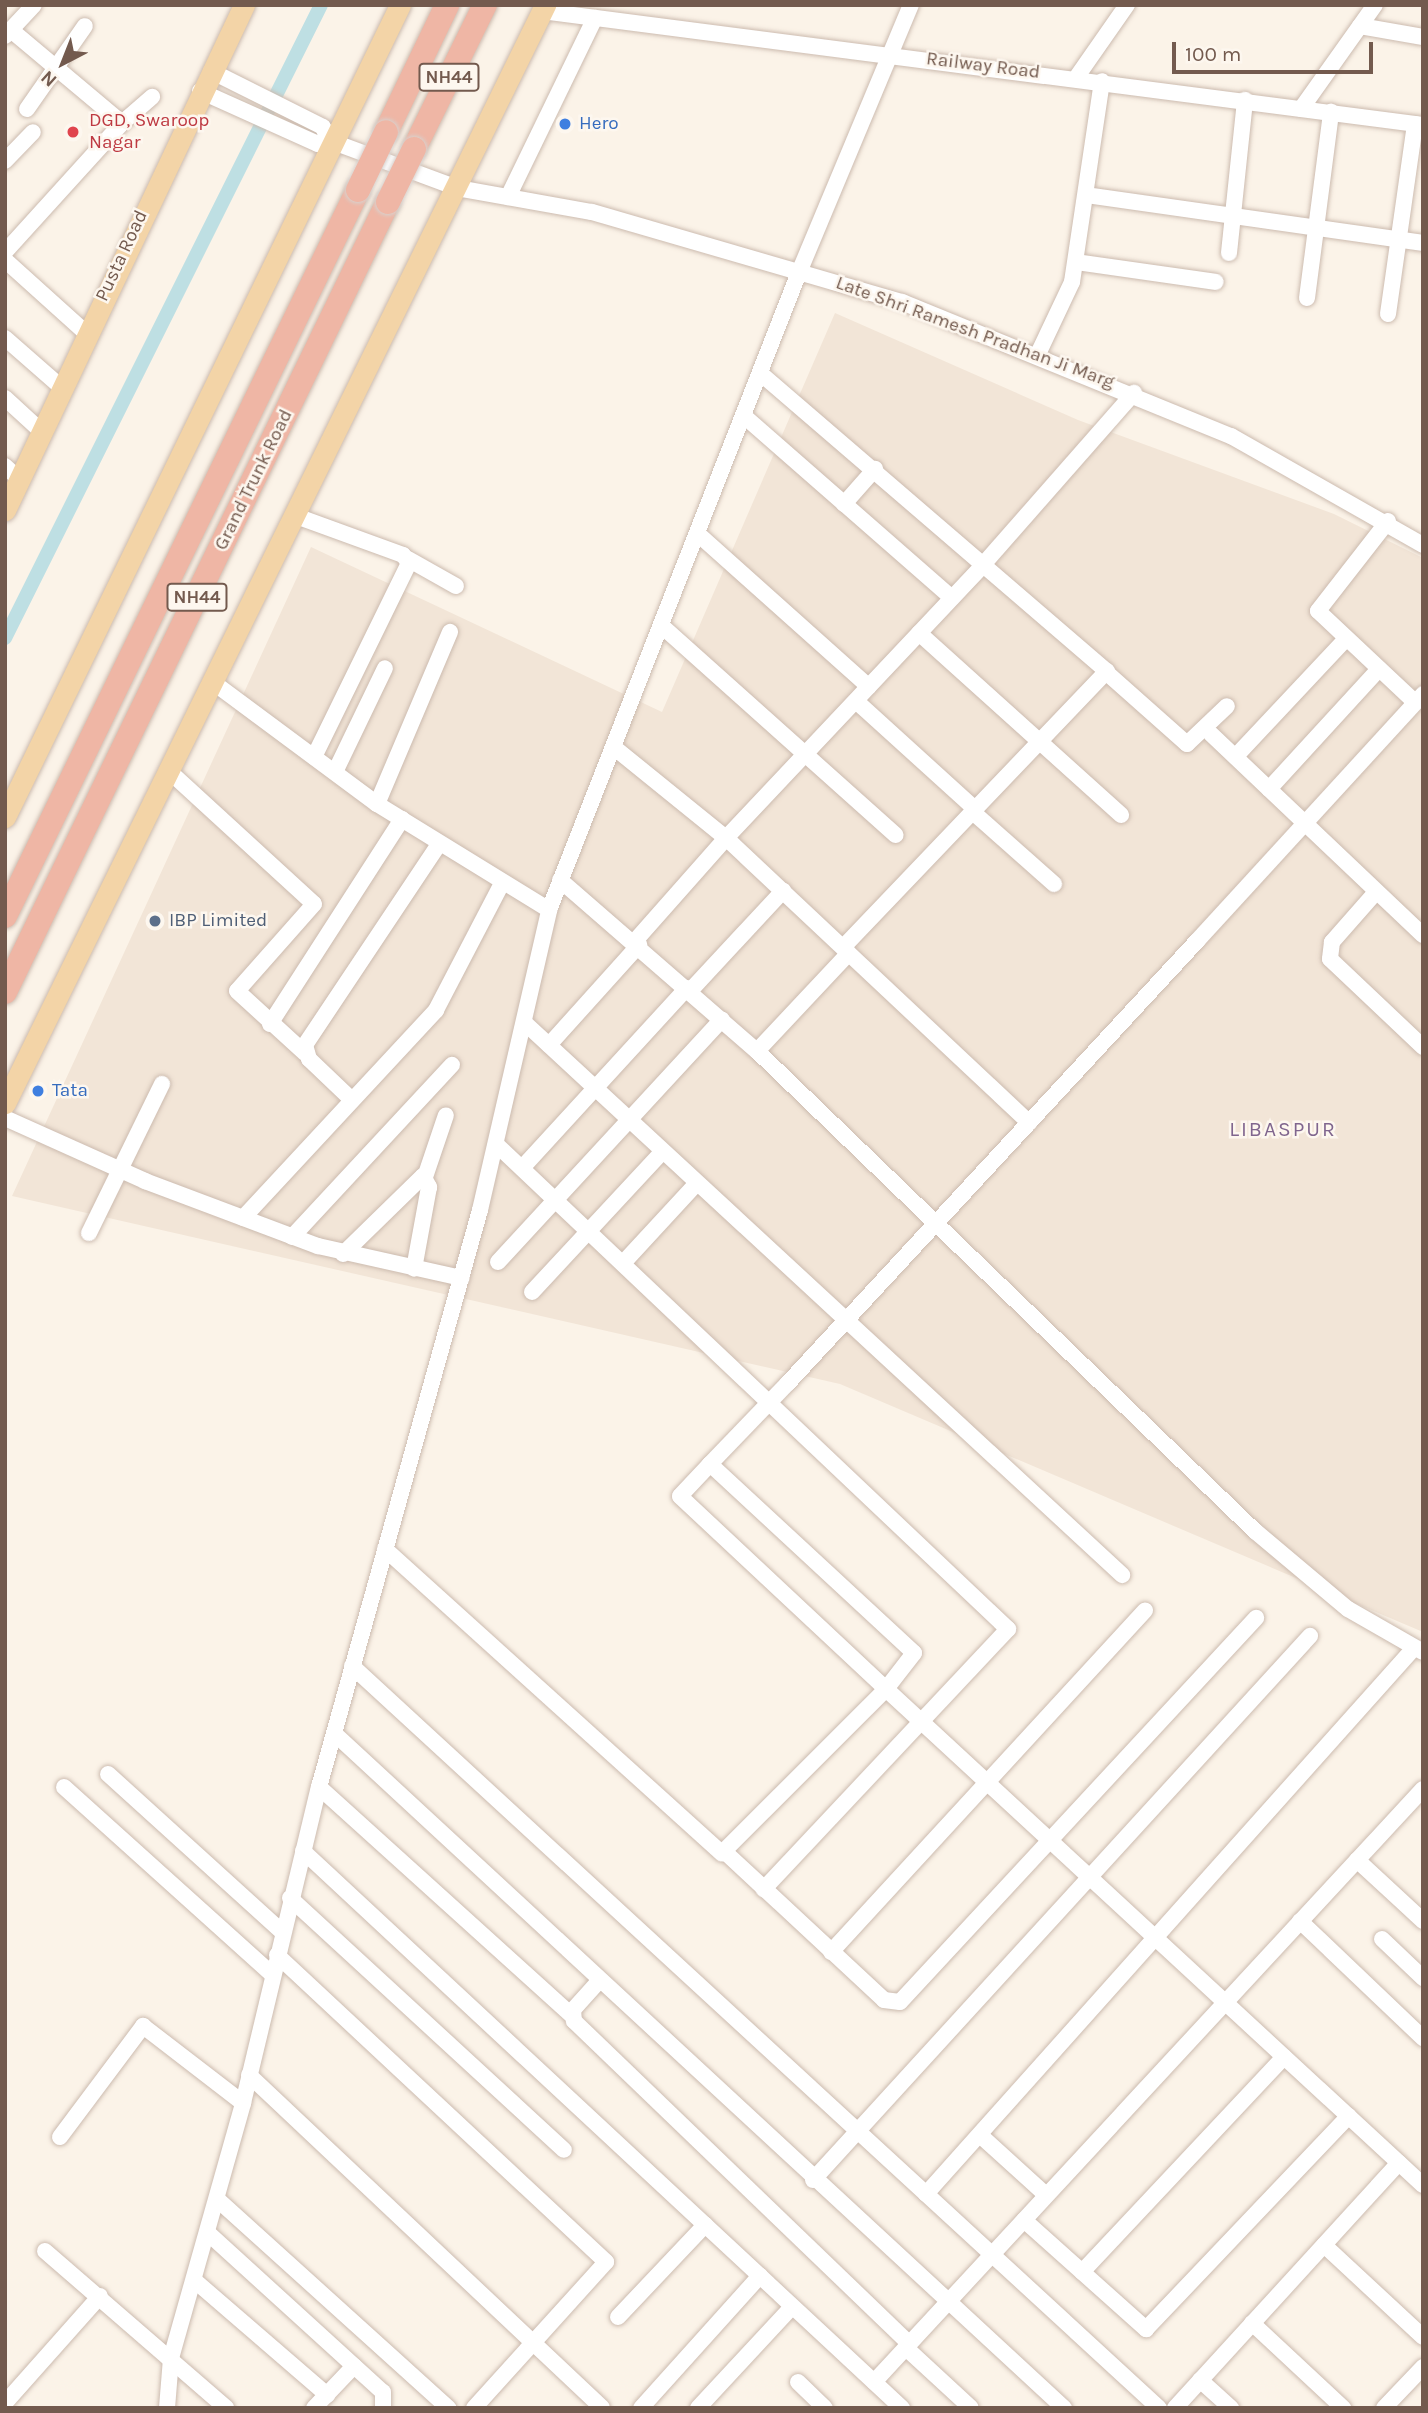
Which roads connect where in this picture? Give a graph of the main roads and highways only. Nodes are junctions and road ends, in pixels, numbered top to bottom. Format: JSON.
{"nodes":[{"id":1,"x":244,"y":5,"type":"edge"},
{"id":2,"x":400,"y":5,"type":"edge"},
{"id":3,"x":447,"y":5,"type":"edge"},
{"id":4,"x":485,"y":5,"type":"edge"},
{"id":5,"x":544,"y":8,"type":"edge"},
{"id":6,"x":12,"y":473,"type":"edge"},
{"id":7,"x":5,"y":510,"type":"edge"},
{"id":8,"x":5,"y":817,"type":"edge"},
{"id":9,"x":5,"y":916,"type":"edge"},
{"id":10,"x":5,"y":992,"type":"edge"},
{"id":11,"x":5,"y":1103,"type":"edge"}],
"edges":[{"from":1,"to":6,"type":"main road","name":"Pusta Road"},
{"from":2,"to":8,"type":"main road"},
{"from":3,"to":9,"type":"highway","name":"Grand Trunk Road","number":"NH44","bridge":true},
{"from":4,"to":10,"type":"highway","name":"Grand Trunk Road","number":"NH44","bridge":true},
{"from":5,"to":11,"type":"main road"},
{"from":6,"to":7,"type":"main road","name":"Pusta Road"}]}
